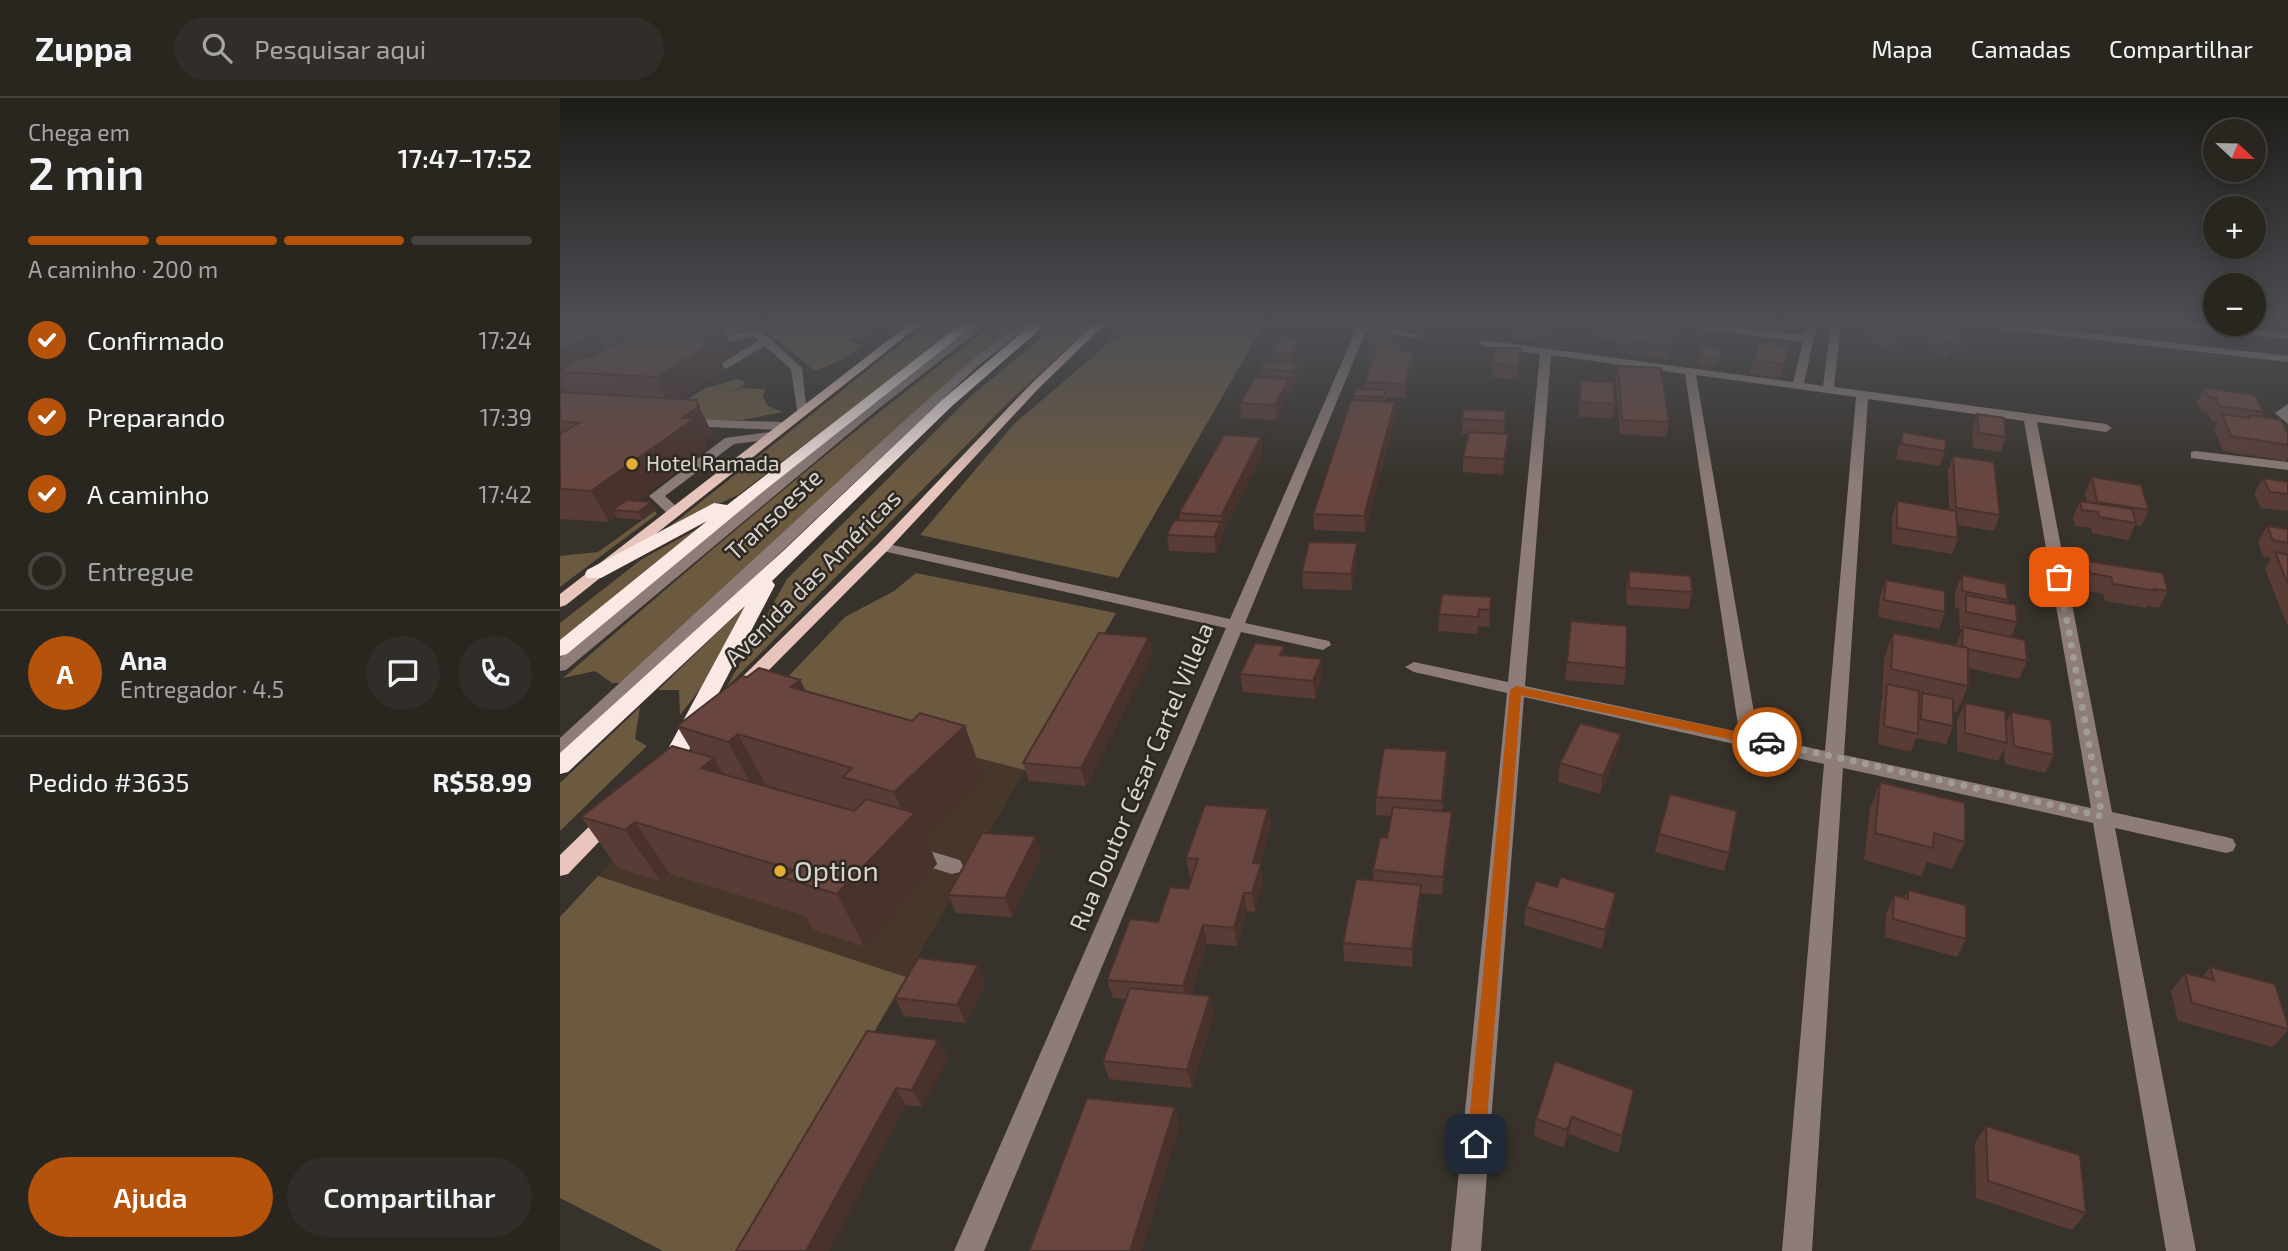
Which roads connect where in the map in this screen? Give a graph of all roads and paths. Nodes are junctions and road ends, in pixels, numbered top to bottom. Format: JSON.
{"nodes":[{"id":1,"x":798,"y":378,"type":"edge"},
{"id":2,"x":845,"y":378,"type":"edge"},
{"id":3,"x":900,"y":378,"type":"edge"},
{"id":4,"x":911,"y":378,"type":"edge"},
{"id":5,"x":959,"y":378,"type":"edge"},
{"id":6,"x":977,"y":378,"type":"edge"},
{"id":7,"x":1044,"y":378,"type":"edge"},
{"id":8,"x":1341,"y":378,"type":"edge"},
{"id":9,"x":1544,"y":378,"type":"edge"},
{"id":10,"x":1691,"y":378,"type":"edge"},
{"id":11,"x":1735,"y":378,"type":"edge"},
{"id":12,"x":1800,"y":378,"type":"edge"},
{"id":13,"x":1830,"y":378,"type":"edge"},
{"id":14,"x":1798,"y":386,"type":"junction"},
{"id":15,"x":1828,"y":390,"type":"junction"},
{"id":16,"x":1862,"y":395,"type":"junction"},
{"id":17,"x":2288,"y":408,"type":"edge"},
{"id":18,"x":803,"y":410,"type":"junction"},
{"id":19,"x":2030,"y":417,"type":"junction"},
{"id":20,"x":2288,"y":420,"type":"edge"},
{"id":21,"x":670,"y":422,"type":"edge"},
{"id":22,"x":783,"y":426,"type":"junction"},
{"id":23,"x":2106,"y":428,"type":"dead end"},
{"id":24,"x":770,"y":436,"type":"junction"},
{"id":25,"x":715,"y":453,"type":"junction"},
{"id":26,"x":2196,"y":455,"type":"dead end"},
{"id":27,"x":745,"y":456,"type":"junction"},
{"id":28,"x":2288,"y":466,"type":"edge"},
{"id":29,"x":759,"y":487,"type":"junction"},
{"id":30,"x":673,"y":511,"type":"junction"},
{"id":31,"x":883,"y":547,"type":"junction"},
{"id":32,"x":788,"y":556,"type":"junction"},
{"id":33,"x":594,"y":574,"type":"junction"},
{"id":34,"x":560,"y":602,"type":"edge"},
{"id":35,"x":1235,"y":625,"type":"junction"},
{"id":36,"x":1322,"y":645,"type":"dead end"},
{"id":37,"x":560,"y":650,"type":"edge"},
{"id":38,"x":560,"y":666,"type":"edge"},
{"id":39,"x":1414,"y":667,"type":"dead end"},
{"id":40,"x":1516,"y":690,"type":"junction"},
{"id":41,"x":734,"y":694,"type":"edge"},
{"id":42,"x":714,"y":714,"type":"edge"},
{"id":43,"x":1749,"y":738,"type":"junction"},
{"id":44,"x":680,"y":747,"type":"junction"},
{"id":45,"x":560,"y":749,"type":"edge"},
{"id":46,"x":1836,"y":758,"type":"junction"},
{"id":47,"x":560,"y":766,"type":"edge"},
{"id":48,"x":661,"y":766,"type":"edge"},
{"id":49,"x":624,"y":803,"type":"edge"},
{"id":50,"x":2102,"y":816,"type":"junction"},
{"id":51,"x":2226,"y":845,"type":"dead end"},
{"id":52,"x":887,"y":847,"type":"edge"},
{"id":53,"x":952,"y":866,"type":"dead end"},
{"id":54,"x":560,"y":868,"type":"edge"},
{"id":55,"x":969,"y":1251,"type":"edge"},
{"id":56,"x":1466,"y":1251,"type":"edge"},
{"id":57,"x":1797,"y":1251,"type":"edge"},
{"id":58,"x":2181,"y":1251,"type":"edge"}],
"edges":[{"from":1,"to":18,"type":"street"},
{"from":2,"to":18,"type":"main road"},
{"from":3,"to":29,"type":"highway"},
{"from":4,"to":38,"type":"street","name":"Transoeste"},
{"from":5,"to":45,"type":"street","name":"Transoeste"},
{"from":6,"to":32,"type":"highway","name":"Avenida das Américas"},
{"from":7,"to":31,"type":"main road","name":"Avenida das Américas"},
{"from":8,"to":35,"type":"street","name":"Rua Doutor César Cartel Villela"},
{"from":9,"to":40,"type":"street"},
{"from":10,"to":43,"type":"street"},
{"from":11,"to":14,"type":"street"},
{"from":12,"to":14,"type":"street"},
{"from":13,"to":15,"type":"street"},
{"from":14,"to":15,"type":"street"},
{"from":15,"to":16,"type":"street"},
{"from":16,"to":19,"type":"street"},
{"from":16,"to":46,"type":"street"},
{"from":17,"to":20,"type":"street"},
{"from":18,"to":22,"type":"main road"},
{"from":19,"to":23,"type":"street"},
{"from":19,"to":50,"type":"street"},
{"from":21,"to":22,"type":"street"},
{"from":22,"to":24,"type":"main road"},
{"from":24,"to":25,"type":"street"},
{"from":24,"to":27,"type":"main road"},
{"from":25,"to":27,"type":"street"},
{"from":25,"to":30,"type":"street"},
{"from":26,"to":28,"type":"street"},
{"from":27,"to":30,"type":"main road"},
{"from":29,"to":33,"type":"highway"},
{"from":29,"to":37,"type":"highway"},
{"from":30,"to":33,"type":"main road"},
{"from":31,"to":35,"type":"street"},
{"from":31,"to":41,"type":"main road","name":"Avenida das Américas"},
{"from":32,"to":44,"type":"highway"},
{"from":32,"to":47,"type":"highway","name":"Avenida das Américas"},
{"from":33,"to":34,"type":"main road"},
{"from":35,"to":36,"type":"street"},
{"from":35,"to":55,"type":"street","name":"Rua Doutor César Cartel Villela"},
{"from":39,"to":40,"type":"street"},
{"from":40,"to":43,"type":"street"},
{"from":40,"to":56,"type":"street"},
{"from":42,"to":44,"type":"main road"},
{"from":43,"to":46,"type":"street"},
{"from":44,"to":48,"type":"main road"},
{"from":46,"to":50,"type":"street"},
{"from":46,"to":57,"type":"street"},
{"from":49,"to":54,"type":"main road"},
{"from":50,"to":51,"type":"street"},
{"from":50,"to":58,"type":"street"},
{"from":52,"to":53,"type":"street"}]}
